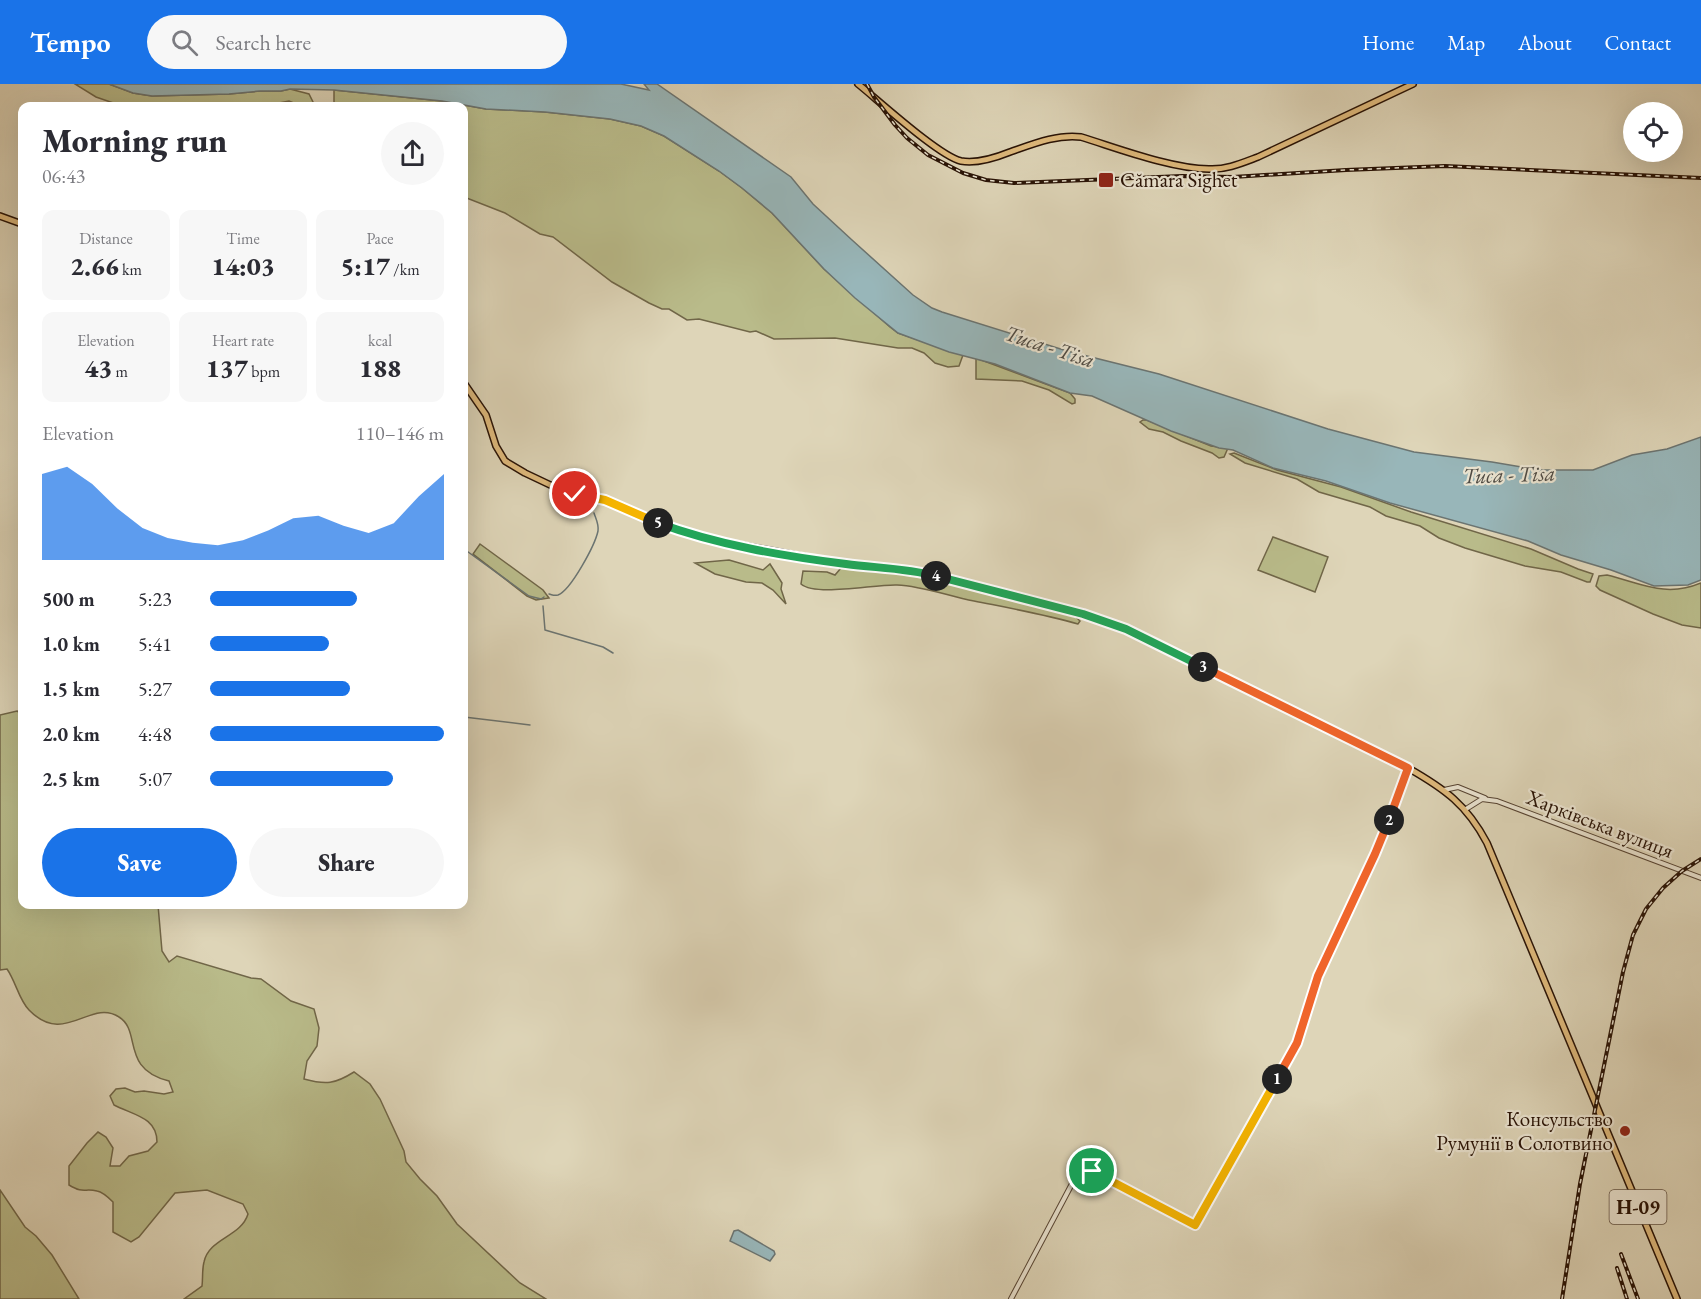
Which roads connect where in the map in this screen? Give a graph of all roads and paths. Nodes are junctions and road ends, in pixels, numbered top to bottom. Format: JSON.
{"nodes":[{"id":1,"x":858,"y":84,"type":"edge"},
{"id":2,"x":1413,"y":84,"type":"edge"},
{"id":3,"x":0,"y":216,"type":"edge"},
{"id":4,"x":18,"y":223,"type":"edge"},
{"id":5,"x":468,"y":389,"type":"edge"},
{"id":6,"x":1408,"y":768,"type":"junction"},
{"id":7,"x":1444,"y":790,"type":"junction"},
{"id":8,"x":1489,"y":799,"type":"junction"},
{"id":9,"x":1466,"y":809,"type":"junction"},
{"id":10,"x":1701,"y":878,"type":"edge"},
{"id":11,"x":1011,"y":1299,"type":"edge"},
{"id":12,"x":1677,"y":1299,"type":"edge"}],
"edges":[{"from":1,"to":2,"type":"main road"},
{"from":3,"to":4,"type":"main road"},
{"from":5,"to":6,"type":"main road","number":"Н-09"},
{"from":6,"to":7,"type":"main road","number":"Н-09"},
{"from":6,"to":11,"type":"street"},
{"from":7,"to":8,"type":"street","name":"Харківська вулиця"},
{"from":7,"to":9,"type":"main road","number":"Н-09"},
{"from":8,"to":9,"type":"street"},
{"from":8,"to":10,"type":"street","name":"Харківська вулиця"},
{"from":9,"to":12,"type":"main road","number":"Н-09"}]}
